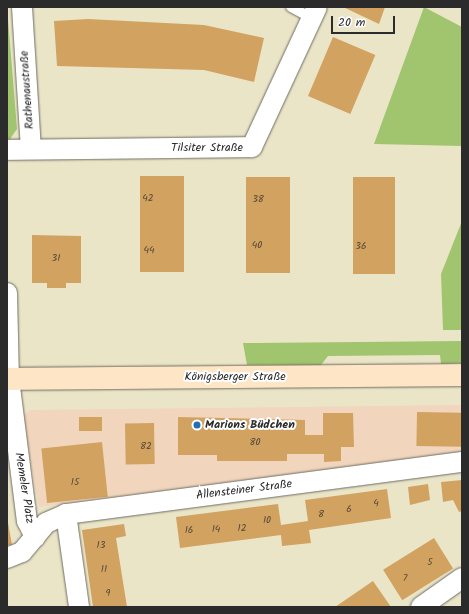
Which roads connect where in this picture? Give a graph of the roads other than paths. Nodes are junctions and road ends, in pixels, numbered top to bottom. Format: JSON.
{"nodes":[{"id":1,"x":22,"y":7,"type":"edge"},
{"id":2,"x":291,"y":7,"type":"edge"},
{"id":3,"x":314,"y":12,"type":"edge"},
{"id":4,"x":32,"y":149,"type":"junction"},
{"id":5,"x":7,"y":150,"type":"edge"},
{"id":6,"x":7,"y":293,"type":"edge"},
{"id":7,"x":462,"y":375,"type":"edge"},
{"id":8,"x":8,"y":379,"type":"edge"},
{"id":9,"x":462,"y":462,"type":"edge"},
{"id":10,"x":66,"y":514,"type":"junction"},
{"id":11,"x":35,"y":537,"type":"junction"},
{"id":12,"x":7,"y":558,"type":"edge"},
{"id":13,"x":462,"y":578,"type":"edge"},
{"id":14,"x":79,"y":607,"type":"edge"},
{"id":15,"x":421,"y":607,"type":"edge"}],
"edges":[{"from":1,"to":4,"type":"street","name":"Rathenaustraße"},
{"from":2,"to":3,"type":"lane"},
{"from":3,"to":4,"type":"street","name":"Tilsiter Straße"},
{"from":4,"to":5,"type":"street"},
{"from":6,"to":8,"type":"street"},
{"from":7,"to":8,"type":"street","name":"Königsberger Straße"},
{"from":8,"to":11,"type":"street","name":"Memeler Platz"},
{"from":9,"to":10,"type":"street","name":"Allensteiner Straße"},
{"from":10,"to":11,"type":"street","name":"Allensteiner Straße"},
{"from":10,"to":14,"type":"street"},
{"from":11,"to":12,"type":"street","name":"Memeler Platz"},
{"from":13,"to":15,"type":"street"}]}
